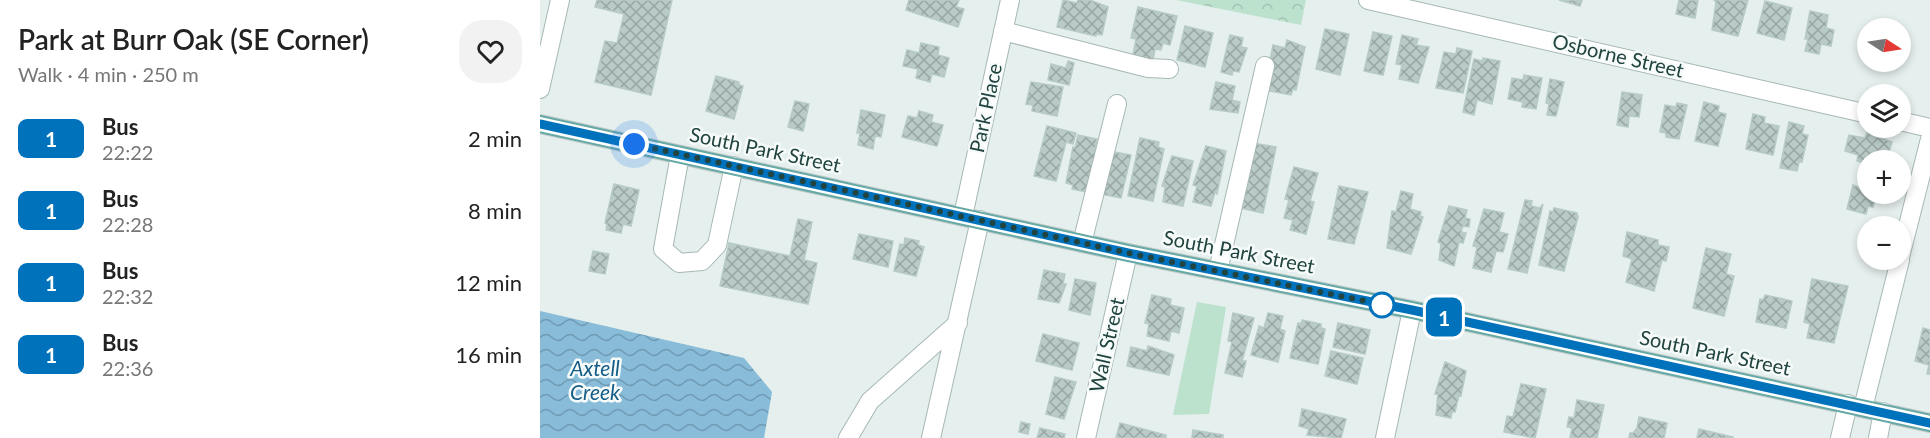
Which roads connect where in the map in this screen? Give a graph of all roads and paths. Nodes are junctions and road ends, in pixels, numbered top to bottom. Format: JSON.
{"nodes":[{"id":1,"x":560,"y":0,"type":"edge"},
{"id":2,"x":1010,"y":0,"type":"edge"},
{"id":3,"x":1368,"y":0,"type":"edge"},
{"id":4,"x":1003,"y":32,"type":"junction"},
{"id":5,"x":1265,"y":66,"type":"dead end"},
{"id":6,"x":1169,"y":69,"type":"dead end"},
{"id":7,"x":540,"y":89,"type":"edge"},
{"id":8,"x":1117,"y":104,"type":"dead end"},
{"id":9,"x":1857,"y":111,"type":"edge"},
{"id":10,"x":540,"y":124,"type":"edge"},
{"id":11,"x":1911,"y":124,"type":"edge"},
{"id":12,"x":1930,"y":128,"type":"edge"},
{"id":13,"x":1930,"y":139,"type":"edge"},
{"id":14,"x":680,"y":155,"type":"junction"},
{"id":15,"x":734,"y":166,"type":"junction"},
{"id":16,"x":1911,"y":216,"type":"edge"},
{"id":17,"x":971,"y":218,"type":"junction"},
{"id":18,"x":1082,"y":243,"type":"junction"},
{"id":19,"x":1128,"y":253,"type":"junction"},
{"id":20,"x":1896,"y":270,"type":"edge"},
{"id":21,"x":1218,"y":271,"type":"junction"},
{"id":22,"x":1412,"y":310,"type":"junction"},
{"id":23,"x":958,"y":323,"type":"junction"},
{"id":24,"x":1855,"y":406,"type":"junction"},
{"id":25,"x":1883,"y":412,"type":"junction"},
{"id":26,"x":1930,"y":423,"type":"edge"},
{"id":27,"x":849,"y":438,"type":"edge"},
{"id":28,"x":932,"y":438,"type":"edge"},
{"id":29,"x":1086,"y":438,"type":"edge"},
{"id":30,"x":1385,"y":438,"type":"edge"},
{"id":31,"x":1840,"y":438,"type":"edge"},
{"id":32,"x":1878,"y":438,"type":"edge"}],
"edges":[{"from":1,"to":7,"type":"street"},
{"from":2,"to":4,"type":"street","name":"Park Place"},
{"from":3,"to":9,"type":"street","name":"Osborne Street"},
{"from":4,"to":6,"type":"street"},
{"from":4,"to":17,"type":"street","name":"Park Place"},
{"from":5,"to":21,"type":"street"},
{"from":8,"to":18,"type":"street"},
{"from":10,"to":14,"type":"main road","name":"South Park Street"},
{"from":11,"to":12,"type":"street"},
{"from":13,"to":16,"type":"street"},
{"from":14,"to":15,"type":"main road","name":"South Park Street"},
{"from":14,"to":15,"type":"street"},
{"from":15,"to":17,"type":"main road","name":"South Park Street"},
{"from":17,"to":18,"type":"main road","name":"South Park Street"},
{"from":17,"to":23,"type":"street","name":"Park Place"},
{"from":18,"to":19,"type":"main road","name":"South Park Street"},
{"from":19,"to":21,"type":"main road","name":"South Park Street"},
{"from":19,"to":29,"type":"street","name":"Wall Street"},
{"from":20,"to":24,"type":"street"},
{"from":21,"to":22,"type":"main road","name":"South Park Street"},
{"from":22,"to":24,"type":"main road","name":"South Park Street"},
{"from":22,"to":30,"type":"street"},
{"from":23,"to":27,"type":"street"},
{"from":23,"to":28,"type":"street","name":"Park Place"},
{"from":24,"to":25,"type":"main road","name":"South Park Street"},
{"from":24,"to":31,"type":"street"},
{"from":25,"to":26,"type":"main road","name":"South Park Street"},
{"from":25,"to":32,"type":"street"}]}
